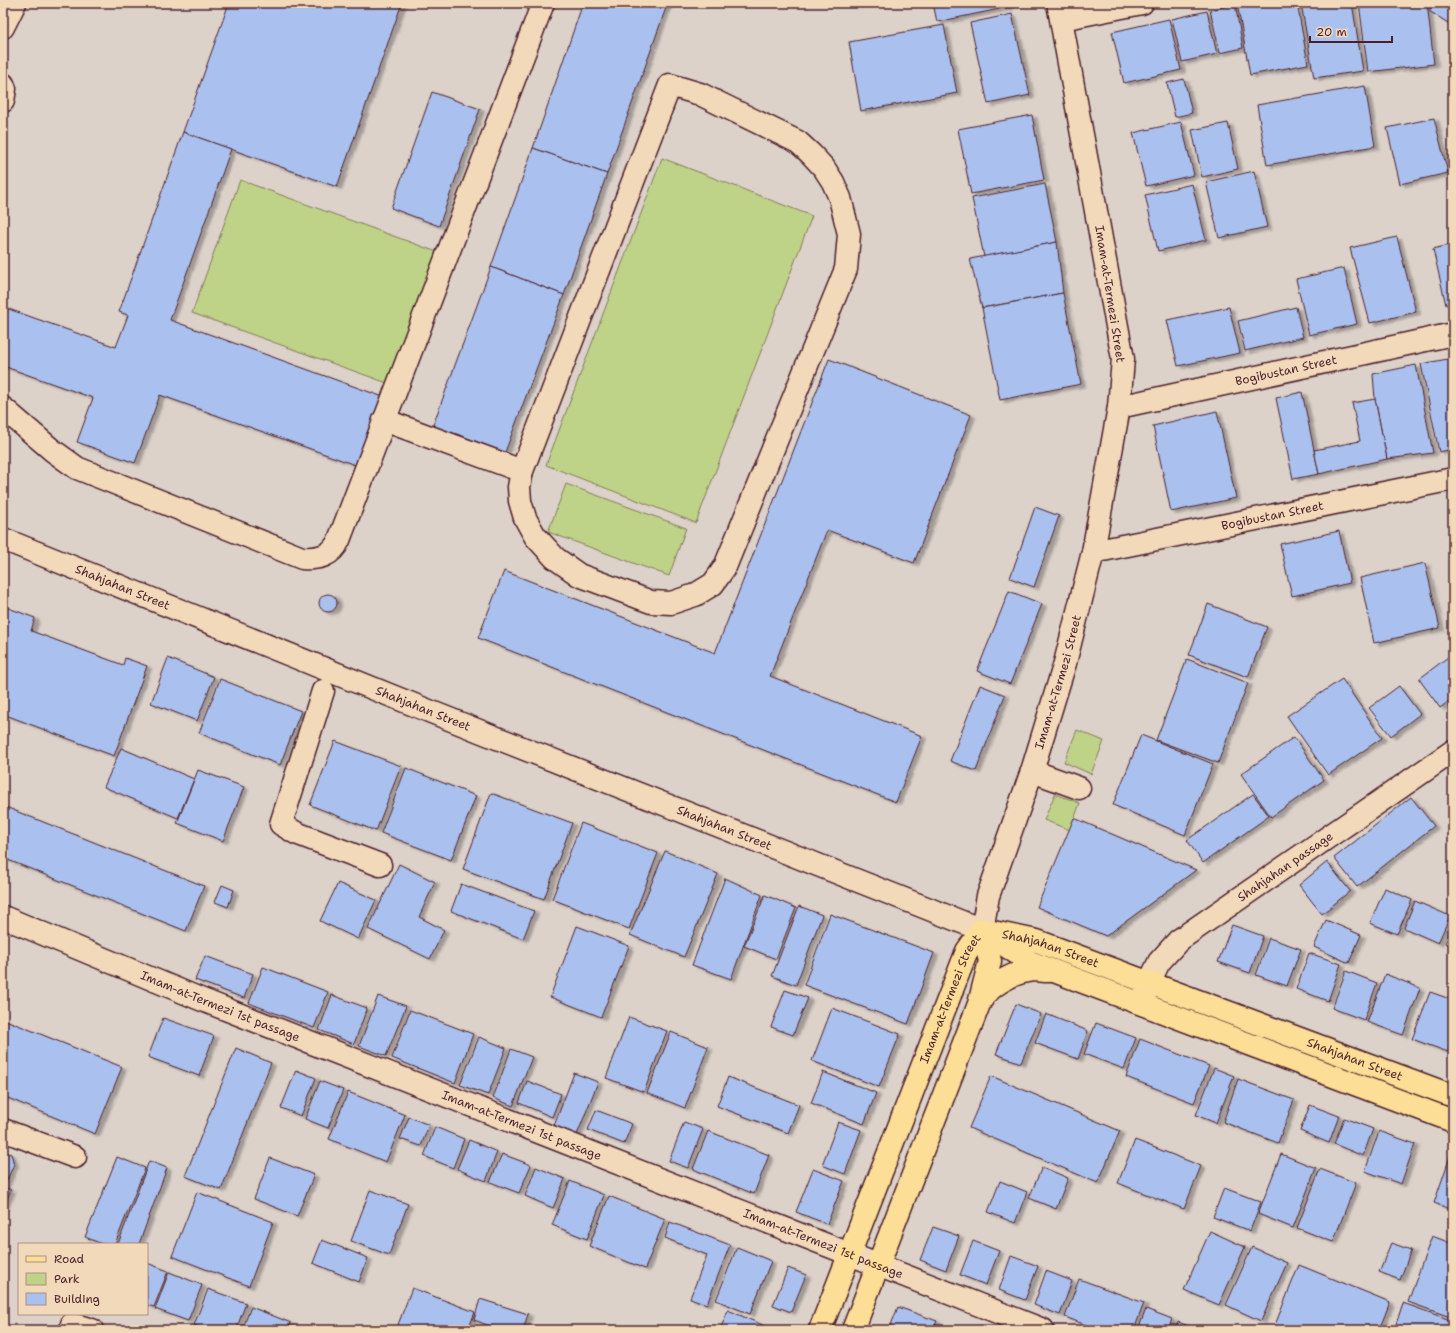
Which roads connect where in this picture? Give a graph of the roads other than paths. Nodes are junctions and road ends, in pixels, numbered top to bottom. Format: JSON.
{"nodes":[{"id":1,"x":16,"y":3,"type":"edge"},
{"id":2,"x":543,"y":3,"type":"edge"},
{"id":3,"x":1142,"y":3,"type":"edge"},
{"id":4,"x":1060,"y":11,"type":"edge"},
{"id":5,"x":3,"y":27,"type":"edge"},
{"id":6,"x":3,"y":84,"type":"edge"},
{"id":7,"x":3,"y":101,"type":"edge"},
{"id":8,"x":1453,"y":334,"type":"edge"},
{"id":9,"x":1119,"y":407,"type":"junction"},
{"id":10,"x":3,"y":408,"type":"edge"},
{"id":11,"x":384,"y":420,"type":"junction"},
{"id":12,"x":522,"y":471,"type":"junction"},
{"id":13,"x":1453,"y":479,"type":"edge"},
{"id":14,"x":3,"y":539,"type":"edge"},
{"id":15,"x":1092,"y":552,"type":"junction"},
{"id":16,"x":324,"y":692,"type":"dead end"},
{"id":17,"x":1453,"y":751,"type":"edge"},
{"id":18,"x":1032,"y":771,"type":"junction"},
{"id":19,"x":1079,"y":788,"type":"dead end"},
{"id":20,"x":380,"y":865,"type":"dead end"},
{"id":21,"x":3,"y":917,"type":"edge"},
{"id":22,"x":982,"y":930,"type":"junction"},
{"id":23,"x":1060,"y":973,"type":"junction"},
{"id":24,"x":1149,"y":983,"type":"junction"},
{"id":25,"x":979,"y":1003,"type":"junction"},
{"id":26,"x":1142,"y":1004,"type":"junction"},
{"id":27,"x":1453,"y":1096,"type":"edge"},
{"id":28,"x":1453,"y":1121,"type":"edge"},
{"id":29,"x":3,"y":1130,"type":"edge"},
{"id":30,"x":75,"y":1157,"type":"dead end"},
{"id":31,"x":848,"y":1255,"type":"junction"},
{"id":32,"x":877,"y":1266,"type":"junction"},
{"id":33,"x":72,"y":1324,"type":"dead end"},
{"id":34,"x":92,"y":1330,"type":"edge"},
{"id":35,"x":820,"y":1330,"type":"edge"},
{"id":36,"x":853,"y":1330,"type":"edge"},
{"id":37,"x":1043,"y":1330,"type":"edge"}],
"edges":[{"from":1,"to":5,"type":"street"},
{"from":2,"to":11,"type":"street"},
{"from":3,"to":4,"type":"street"},
{"from":4,"to":9,"type":"street","name":"Imam-at-Termezi Street"},
{"from":6,"to":7,"type":"street"},
{"from":8,"to":9,"type":"street","name":"Bogibustan Street"},
{"from":9,"to":15,"type":"street","name":"Imam-at-Termezi Street"},
{"from":10,"to":11,"type":"street"},
{"from":11,"to":12,"type":"street"},
{"from":12,"to":12,"type":"street"},
{"from":13,"to":15,"type":"street","name":"Bogibustаn Street"},
{"from":14,"to":22,"type":"street","name":"Shahjahan Street"},
{"from":15,"to":18,"type":"street","name":"Imam-at-Termezi Street"},
{"from":16,"to":20,"type":"street"},
{"from":17,"to":24,"type":"street","name":"Shahjahan passage"},
{"from":18,"to":19,"type":"street"},
{"from":18,"to":22,"type":"street","name":"Imam-at-Termezi Street"},
{"from":21,"to":31,"type":"street","name":"Imam-at-Termezi 1st passage"},
{"from":22,"to":23,"type":"main road"},
{"from":22,"to":24,"type":"main road","name":"Shahjahan Street"},
{"from":22,"to":25,"type":"main road"},
{"from":22,"to":31,"type":"main road","name":"Imam-at-Termezi Street"},
{"from":23,"to":25,"type":"main road"},
{"from":23,"to":26,"type":"main road","name":"Shahjahan Street"},
{"from":24,"to":26,"type":"street","name":"Shahjahan passage"},
{"from":24,"to":27,"type":"main road","name":"Shahjahan Street"},
{"from":25,"to":32,"type":"main road"},
{"from":26,"to":28,"type":"main road","name":"Shahjahan Street"},
{"from":29,"to":30,"type":"street"},
{"from":31,"to":32,"type":"street","name":"Imam-at-Termezi 1st passage"},
{"from":31,"to":35,"type":"main road","name":"Imam-at-Termezi Street"},
{"from":32,"to":36,"type":"main road"},
{"from":32,"to":37,"type":"street","name":"Imam-at-Termezi 1st passage"},
{"from":33,"to":34,"type":"street"}]}
